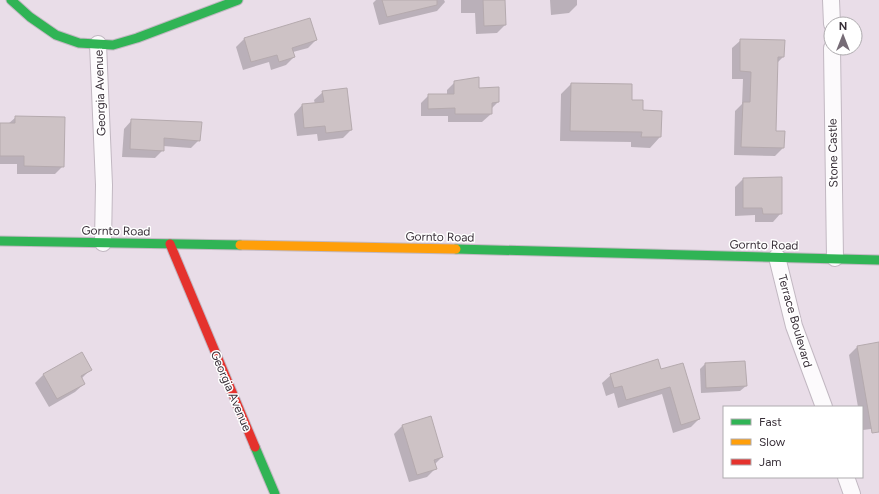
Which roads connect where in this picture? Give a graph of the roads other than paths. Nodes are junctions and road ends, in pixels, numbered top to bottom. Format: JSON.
{"nodes":[{"id":1,"x":11,"y":0,"type":"edge"},
{"id":2,"x":238,"y":0,"type":"edge"},
{"id":3,"x":831,"y":0,"type":"edge"},
{"id":4,"x":832,"y":16,"type":"edge"},
{"id":5,"x":98,"y":44,"type":"junction"},
{"id":6,"x":832,"y":56,"type":"edge"},
{"id":7,"x":0,"y":241,"type":"edge"},
{"id":8,"x":103,"y":243,"type":"junction"},
{"id":9,"x":170,"y":244,"type":"junction"},
{"id":10,"x":777,"y":257,"type":"junction"},
{"id":11,"x":835,"y":258,"type":"junction"},
{"id":12,"x":879,"y":260,"type":"edge"},
{"id":13,"x":824,"y":406,"type":"edge"},
{"id":14,"x":846,"y":478,"type":"edge"},
{"id":15,"x":276,"y":494,"type":"edge"},
{"id":16,"x":852,"y":494,"type":"edge"}],
"edges":[{"from":1,"to":5,"type":"main road","name":"Georgia Avenue"},
{"from":2,"to":5,"type":"main road"},
{"from":3,"to":4,"type":"street"},
{"from":5,"to":8,"type":"street","name":"Georgia Avenue"},
{"from":6,"to":11,"type":"street","name":"Stone Castle"},
{"from":7,"to":8,"type":"main road","name":"Gornto Road"},
{"from":8,"to":9,"type":"main road","name":"Gornto Road"},
{"from":9,"to":10,"type":"main road","name":"Gornto Road"},
{"from":9,"to":15,"type":"main road","name":"Georgia Avenue"},
{"from":10,"to":11,"type":"main road","name":"Gornto Road"},
{"from":10,"to":13,"type":"street","name":"Terrace Boulevard"},
{"from":11,"to":12,"type":"main road","name":"Gornto Road"},
{"from":14,"to":16,"type":"street"}]}
